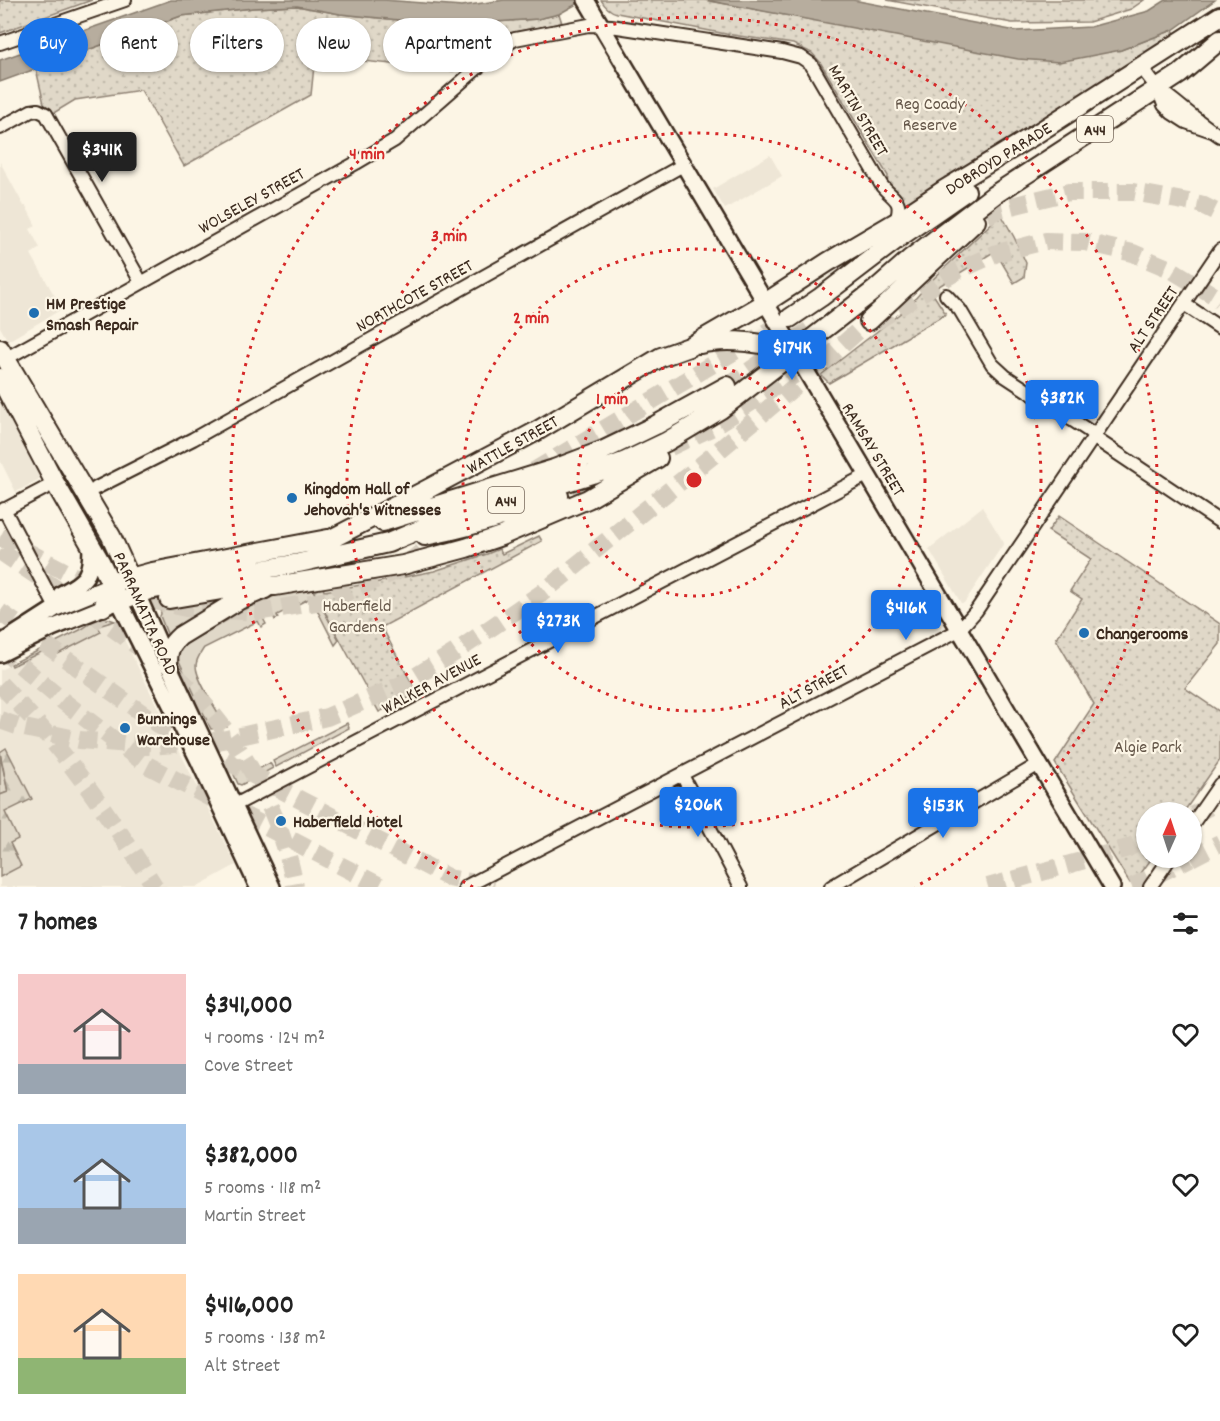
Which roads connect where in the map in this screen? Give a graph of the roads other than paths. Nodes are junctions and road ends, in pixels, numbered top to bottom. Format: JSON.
{"nodes":[{"id":1,"x":126,"y":0,"type":"edge"},
{"id":2,"x":586,"y":1,"type":"edge"},
{"id":3,"x":1220,"y":18,"type":"edge"},
{"id":4,"x":602,"y":26,"type":"junction"},
{"id":5,"x":1220,"y":40,"type":"edge"},
{"id":6,"x":0,"y":44,"type":"edge"},
{"id":7,"x":1149,"y":77,"type":"junction"},
{"id":8,"x":0,"y":128,"type":"edge"},
{"id":9,"x":1216,"y":133,"type":"edge"},
{"id":10,"x":683,"y":165,"type":"junction"},
{"id":11,"x":1033,"y":169,"type":"junction"},
{"id":12,"x":896,"y":222,"type":"junction"},
{"id":13,"x":1220,"y":250,"type":"edge"},
{"id":14,"x":141,"y":282,"type":"junction"},
{"id":15,"x":946,"y":295,"type":"dead end"},
{"id":16,"x":765,"y":303,"type":"junction"},
{"id":17,"x":1184,"y":304,"type":"junction"},
{"id":18,"x":790,"y":318,"type":"tunnel mouth"},
{"id":19,"x":869,"y":321,"type":"tunnel mouth"},
{"id":20,"x":1220,"y":328,"type":"edge"},
{"id":21,"x":689,"y":347,"type":"junction"},
{"id":22,"x":794,"y":352,"type":"junction"},
{"id":23,"x":3,"y":354,"type":"edge"},
{"id":24,"x":0,"y":378,"type":"edge"},
{"id":25,"x":727,"y":386,"type":"tunnel mouth"},
{"id":26,"x":711,"y":416,"type":"junction"},
{"id":27,"x":1094,"y":436,"type":"junction"},
{"id":28,"x":867,"y":475,"type":"junction"},
{"id":29,"x":55,"y":483,"type":"junction"},
{"id":30,"x":96,"y":488,"type":"dead end"},
{"id":31,"x":572,"y":491,"type":"tunnel mouth"},
{"id":32,"x":2,"y":511,"type":"edge"},
{"id":33,"x":1220,"y":522,"type":"edge"},
{"id":34,"x":333,"y":538,"type":"junction"},
{"id":35,"x":388,"y":543,"type":"junction"},
{"id":36,"x":92,"y":546,"type":"junction"},
{"id":37,"x":113,"y":585,"type":"junction"},
{"id":38,"x":275,"y":586,"type":"junction"},
{"id":39,"x":139,"y":598,"type":"junction"},
{"id":40,"x":56,"y":608,"type":"junction"},
{"id":41,"x":959,"y":630,"type":"junction"},
{"id":42,"x":0,"y":644,"type":"edge"},
{"id":43,"x":0,"y":654,"type":"edge"},
{"id":44,"x":168,"y":664,"type":"junction"},
{"id":45,"x":1040,"y":764,"type":"junction"},
{"id":46,"x":682,"y":775,"type":"junction"},
{"id":47,"x":1220,"y":784,"type":"edge"},
{"id":48,"x":235,"y":805,"type":"junction"},
{"id":49,"x":1202,"y":810,"type":"edge"},
{"id":50,"x":1163,"y":868,"type":"edge"},
{"id":51,"x":258,"y":887,"type":"edge"},
{"id":52,"x":272,"y":887,"type":"edge"},
{"id":53,"x":465,"y":887,"type":"edge"},
{"id":54,"x":741,"y":887,"type":"edge"},
{"id":55,"x":831,"y":887,"type":"edge"},
{"id":56,"x":1112,"y":887,"type":"edge"},
{"id":57,"x":1150,"y":887,"type":"edge"}],
"edges":[{"from":1,"to":6,"type":"street"},
{"from":2,"to":4,"type":"main road","name":"RAMSAY STREET"},
{"from":3,"to":7,"type":"highway","name":"DOBROYD PARADE","number":"A44"},
{"from":4,"to":10,"type":"main road","name":"RAMSAY STREET"},
{"from":4,"to":12,"type":"street","name":"MARTIN STREET"},
{"from":4,"to":14,"type":"street","name":"WOLSELEY STREET"},
{"from":5,"to":7,"type":"highway","name":"DOBROYD PARADE","number":"A44"},
{"from":7,"to":9,"type":"street"},
{"from":7,"to":11,"type":"highway","name":"DOBROYD PARADE","number":"A44"},
{"from":7,"to":12,"type":"highway","name":"DOBROYD PARADE","number":"A44"},
{"from":7,"to":18,"type":"highway"},
{"from":8,"to":14,"type":"street"},
{"from":10,"to":16,"type":"main road","name":"RAMSAY STREET"},
{"from":10,"to":30,"type":"street","name":"NORTHCOTE STREET"},
{"from":11,"to":19,"type":"highway"},
{"from":11,"to":22,"type":"highway","name":"DOBROYD PARADE","number":"A44"},
{"from":12,"to":16,"type":"highway","name":"WATTLE STREET","number":"A44"},
{"from":13,"to":17,"type":"street","name":"ALT STREET"},
{"from":14,"to":23,"type":"street","name":"WOLSELEY STREET"},
{"from":15,"to":27,"type":"street"},
{"from":16,"to":21,"type":"highway","name":"WATTLE STREET","number":"A44"},
{"from":16,"to":22,"type":"main road","name":"RAMSAY STREET"},
{"from":17,"to":20,"type":"street"},
{"from":17,"to":27,"type":"street","name":"ALT STREET"},
{"from":21,"to":22,"type":"highway"},
{"from":21,"to":34,"type":"highway","name":"WATTLE STREET","number":"A44"},
{"from":22,"to":26,"type":"highway","number":"A44"},
{"from":22,"to":28,"type":"main road","name":"RAMSAY STREET"},
{"from":23,"to":37,"type":"highway","name":"PARRAMATTA ROAD"},
{"from":24,"to":29,"type":"highway","name":"PARRAMATTA ROAD"},
{"from":25,"to":34,"type":"highway"},
{"from":26,"to":35,"type":"highway","number":"A44"},
{"from":26,"to":38,"type":"highway"},
{"from":27,"to":33,"type":"street"},
{"from":27,"to":41,"type":"street","name":"ALT STREET"},
{"from":28,"to":41,"type":"main road","name":"RAMSAY STREET"},
{"from":28,"to":48,"type":"street","name":"WALKER AVENUE"},
{"from":29,"to":32,"type":"street"},
{"from":29,"to":36,"type":"highway","name":"PARRAMATTA ROAD"},
{"from":31,"to":35,"type":"highway"},
{"from":32,"to":40,"type":"street"},
{"from":34,"to":37,"type":"highway","name":"WATTLE STREET","number":"A44"},
{"from":35,"to":39,"type":"highway","number":"A44"},
{"from":36,"to":37,"type":"highway","name":"PARRAMATTA ROAD"},
{"from":36,"to":40,"type":"main road"},
{"from":37,"to":39,"type":"highway"},
{"from":37,"to":40,"type":"main road"},
{"from":37,"to":43,"type":"main road"},
{"from":37,"to":51,"type":"main road","name":"PARRAMATTA ROAD"},
{"from":38,"to":39,"type":"highway"},
{"from":38,"to":44,"type":"highway"},
{"from":39,"to":44,"type":"main road","name":"PARRAMATTA ROAD"},
{"from":40,"to":42,"type":"main road"},
{"from":41,"to":45,"type":"main road","name":"RAMSAY STREET"},
{"from":41,"to":46,"type":"street","name":"ALT STREET"},
{"from":44,"to":48,"type":"main road","name":"PARRAMATTA ROAD"},
{"from":45,"to":55,"type":"street"},
{"from":45,"to":56,"type":"main road","name":"RAMSAY STREET"},
{"from":46,"to":53,"type":"street","name":"ALT STREET"},
{"from":46,"to":54,"type":"street"},
{"from":47,"to":49,"type":"street"},
{"from":48,"to":52,"type":"main road","name":"PARRAMATTA ROAD"},
{"from":50,"to":57,"type":"street"}]}
